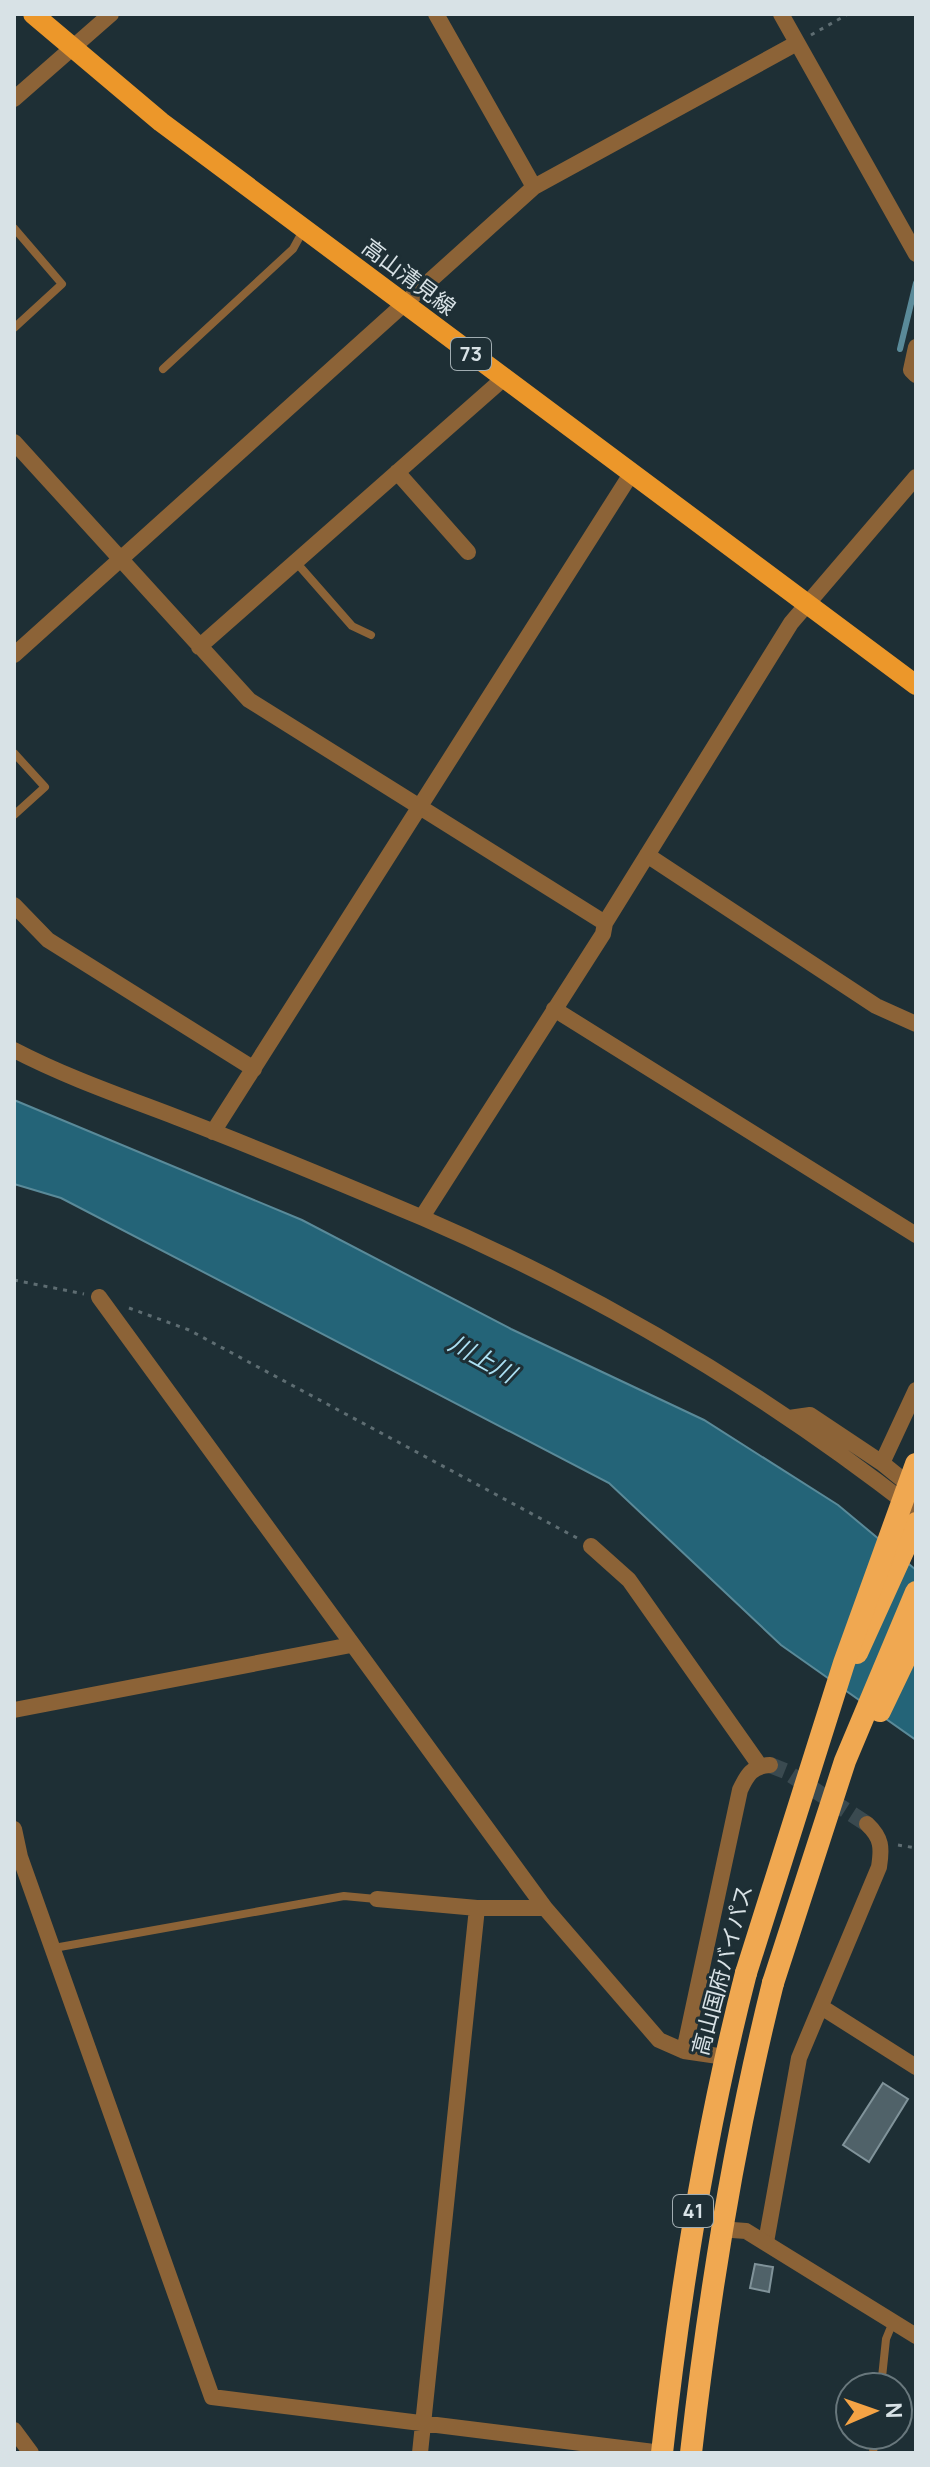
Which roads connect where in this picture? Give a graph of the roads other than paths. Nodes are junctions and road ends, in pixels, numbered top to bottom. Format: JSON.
{"nodes":[{"id":1,"x":33,"y":14,"type":"edge"},
{"id":2,"x":111,"y":14,"type":"edge"},
{"id":3,"x":436,"y":14,"type":"edge"},
{"id":4,"x":781,"y":14,"type":"edge"},
{"id":5,"x":797,"y":43,"type":"junction"},
{"id":6,"x":71,"y":48,"type":"junction"},
{"id":7,"x":14,"y":99,"type":"edge"},
{"id":8,"x":534,"y":187,"type":"junction"},
{"id":9,"x":14,"y":228,"type":"edge"},
{"id":10,"x":304,"y":228,"type":"junction"},
{"id":11,"x":916,"y":254,"type":"edge"},
{"id":12,"x":407,"y":304,"type":"junction"},
{"id":13,"x":14,"y":328,"type":"edge"},
{"id":14,"x":916,"y":347,"type":"edge"},
{"id":15,"x":163,"y":369,"type":"dead end"},
{"id":16,"x":916,"y":375,"type":"edge"},
{"id":17,"x":503,"y":379,"type":"junction"},
{"id":18,"x":14,"y":442,"type":"edge"},
{"id":19,"x":397,"y":472,"type":"junction"},
{"id":20,"x":631,"y":474,"type":"junction"},
{"id":21,"x":916,"y":477,"type":"edge"},
{"id":22,"x":468,"y":552,"type":"dead end"},
{"id":23,"x":120,"y":561,"type":"junction"},
{"id":24,"x":295,"y":561,"type":"junction"},
{"id":25,"x":806,"y":606,"type":"junction"},
{"id":26,"x":371,"y":635,"type":"dead end"},
{"id":27,"x":199,"y":647,"type":"junction"},
{"id":28,"x":14,"y":655,"type":"edge"},
{"id":29,"x":916,"y":685,"type":"edge"},
{"id":30,"x":14,"y":753,"type":"edge"},
{"id":31,"x":420,"y":808,"type":"junction"},
{"id":32,"x":14,"y":815,"type":"edge"},
{"id":33,"x":647,"y":855,"type":"junction"},
{"id":34,"x":14,"y":905,"type":"edge"},
{"id":35,"x":605,"y":923,"type":"junction"},
{"id":36,"x":554,"y":1009,"type":"junction"},
{"id":37,"x":916,"y":1024,"type":"edge"},
{"id":38,"x":14,"y":1050,"type":"edge"},
{"id":39,"x":254,"y":1069,"type":"junction"},
{"id":40,"x":213,"y":1132,"type":"junction"},
{"id":41,"x":422,"y":1217,"type":"junction"},
{"id":42,"x":916,"y":1235,"type":"edge"},
{"id":43,"x":99,"y":1297,"type":"road end"},
{"id":44,"x":916,"y":1390,"type":"edge"},
{"id":45,"x":789,"y":1418,"type":"junction"},
{"id":46,"x":882,"y":1463,"type":"junction"},
{"id":47,"x":916,"y":1464,"type":"edge"},
{"id":48,"x":916,"y":1490,"type":"edge"},
{"id":49,"x":916,"y":1511,"type":"edge"},
{"id":50,"x":916,"y":1523,"type":"edge"},
{"id":51,"x":591,"y":1546,"type":"road end"},
{"id":52,"x":916,"y":1592,"type":"edge"},
{"id":53,"x":916,"y":1636,"type":"edge"},
{"id":54,"x":351,"y":1645,"type":"junction"},
{"id":55,"x":14,"y":1710,"type":"edge"},
{"id":56,"x":822,"y":1739,"type":"junction"},
{"id":57,"x":867,"y":1824,"type":"tunnel mouth"},
{"id":58,"x":14,"y":1829,"type":"edge"},
{"id":59,"x":377,"y":1899,"type":"joint"},
{"id":60,"x":477,"y":1908,"type":"junction"},
{"id":61,"x":545,"y":1908,"type":"junction"},
{"id":62,"x":54,"y":1948,"type":"junction"},
{"id":63,"x":773,"y":1983,"type":"junction"},
{"id":64,"x":823,"y":2008,"type":"junction"},
{"id":65,"x":684,"y":2051,"type":"junction"},
{"id":66,"x":725,"y":2057,"type":"junction"},
{"id":67,"x":916,"y":2067,"type":"edge"},
{"id":68,"x":719,"y":2229,"type":"junction"},
{"id":69,"x":766,"y":2242,"type":"junction"},
{"id":70,"x":893,"y":2322,"type":"junction"},
{"id":71,"x":916,"y":2336,"type":"edge"},
{"id":72,"x":883,"y":2371,"type":"edge"},
{"id":73,"x":422,"y":2425,"type":"junction"},
{"id":74,"x":14,"y":2430,"type":"edge"},
{"id":75,"x":31,"y":2453,"type":"edge"},
{"id":76,"x":420,"y":2453,"type":"edge"},
{"id":77,"x":662,"y":2453,"type":"edge"},
{"id":78,"x":691,"y":2453,"type":"edge"}],
"edges":[{"from":1,"to":6,"type":"main road","name":"高山清見線","number":"73"},
{"from":2,"to":6,"type":"street"},
{"from":3,"to":8,"type":"street"},
{"from":4,"to":5,"type":"street"},
{"from":5,"to":8,"type":"street"},
{"from":5,"to":11,"type":"street"},
{"from":6,"to":7,"type":"street"},
{"from":6,"to":10,"type":"main road","name":"高山清見線","number":"73"},
{"from":8,"to":12,"type":"street"},
{"from":9,"to":13,"type":"lane"},
{"from":10,"to":12,"type":"main road","name":"高山清見線","number":"73"},
{"from":10,"to":15,"type":"lane"},
{"from":12,"to":17,"type":"main road","name":"高山清見線","number":"73"},
{"from":12,"to":23,"type":"street"},
{"from":14,"to":16,"type":"street"},
{"from":17,"to":19,"type":"street"},
{"from":17,"to":20,"type":"main road","name":"高山清見線","number":"73"},
{"from":18,"to":23,"type":"street"},
{"from":19,"to":22,"type":"street"},
{"from":19,"to":24,"type":"street"},
{"from":20,"to":25,"type":"main road","name":"高山清見線","number":"73"},
{"from":20,"to":31,"type":"street"},
{"from":21,"to":25,"type":"street"},
{"from":23,"to":27,"type":"street"},
{"from":23,"to":28,"type":"street"},
{"from":24,"to":26,"type":"lane"},
{"from":24,"to":27,"type":"street"},
{"from":25,"to":29,"type":"main road","name":"高山清見線","number":"73"},
{"from":25,"to":33,"type":"street"},
{"from":27,"to":31,"type":"street"},
{"from":30,"to":32,"type":"lane"},
{"from":31,"to":35,"type":"street"},
{"from":31,"to":39,"type":"street"},
{"from":33,"to":35,"type":"street"},
{"from":33,"to":37,"type":"street"},
{"from":34,"to":39,"type":"street"},
{"from":35,"to":36,"type":"street"},
{"from":36,"to":41,"type":"street"},
{"from":36,"to":42,"type":"street"},
{"from":38,"to":40,"type":"street"},
{"from":39,"to":40,"type":"street"},
{"from":40,"to":41,"type":"street"},
{"from":41,"to":45,"type":"street"},
{"from":43,"to":54,"type":"street"},
{"from":44,"to":46,"type":"street"},
{"from":45,"to":46,"type":"street"},
{"from":45,"to":49,"type":"street"},
{"from":46,"to":48,"type":"street"},
{"from":47,"to":56,"type":"highway","number":"41","bridge":true},
{"from":50,"to":56,"type":"highway","name":"高山国府バイパス","number":"41","bridge":true},
{"from":51,"to":65,"type":"street"},
{"from":52,"to":63,"type":"highway","number":"41","bridge":true},
{"from":53,"to":63,"type":"highway","number":"41","bridge":true},
{"from":54,"to":55,"type":"street"},
{"from":54,"to":61,"type":"street"},
{"from":56,"to":66,"type":"highway","name":"高山国府バイパス","number":"41","bridge":true},
{"from":57,"to":64,"type":"street"},
{"from":58,"to":62,"type":"street"},
{"from":59,"to":60,"type":"street"},
{"from":59,"to":62,"type":"lane"},
{"from":60,"to":61,"type":"street"},
{"from":60,"to":73,"type":"street"},
{"from":61,"to":65,"type":"street"},
{"from":62,"to":73,"type":"street"},
{"from":63,"to":68,"type":"highway","number":"41"},
{"from":64,"to":67,"type":"street"},
{"from":64,"to":69,"type":"street"},
{"from":65,"to":66,"type":"street"},
{"from":66,"to":77,"type":"highway","name":"高山国府バイパス","number":"41"},
{"from":68,"to":69,"type":"street"},
{"from":68,"to":78,"type":"highway","number":"41"},
{"from":69,"to":70,"type":"street"},
{"from":70,"to":71,"type":"street"},
{"from":70,"to":72,"type":"lane"},
{"from":73,"to":76,"type":"street"},
{"from":73,"to":77,"type":"street"},
{"from":74,"to":75,"type":"street"}]}
